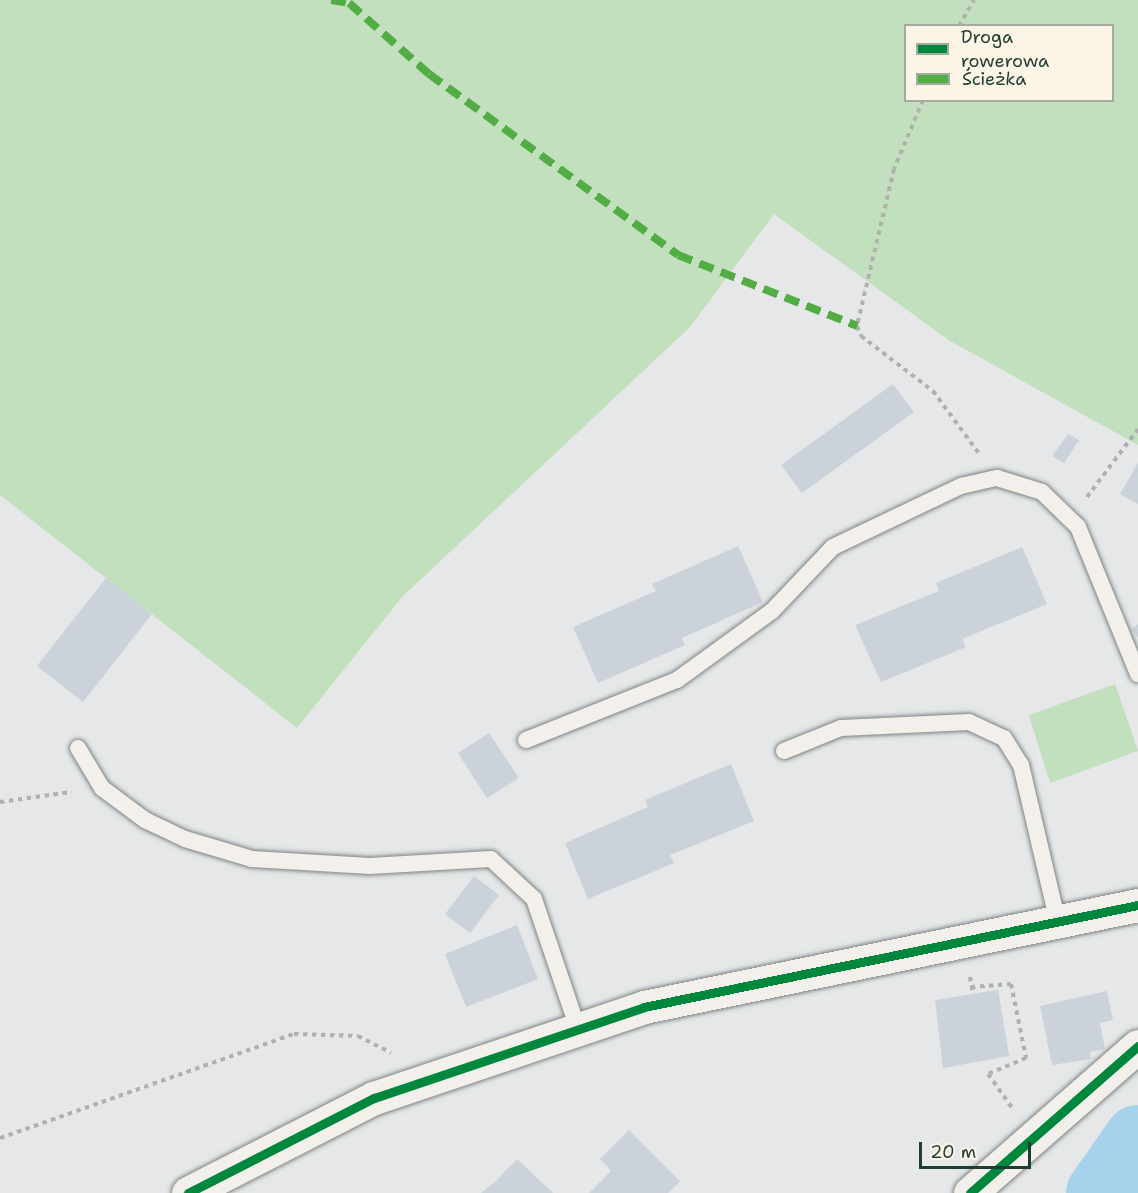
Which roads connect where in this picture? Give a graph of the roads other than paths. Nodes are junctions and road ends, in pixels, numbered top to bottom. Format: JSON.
{"nodes":[{"id":1,"x":1138,"y":674,"type":"edge"},
{"id":2,"x":526,"y":740,"type":"dead end"},
{"id":3,"x":78,"y":748,"type":"dead end"},
{"id":4,"x":784,"y":751,"type":"dead end"},
{"id":5,"x":1138,"y":905,"type":"edge"},
{"id":6,"x":1057,"y":919,"type":"junction"},
{"id":7,"x":578,"y":1029,"type":"junction"},
{"id":8,"x":1138,"y":1046,"type":"edge"},
{"id":9,"x":188,"y":1193,"type":"edge"},
{"id":10,"x":970,"y":1193,"type":"edge"}],
"edges":[{"from":1,"to":2,"type":"lane"},
{"from":3,"to":7,"type":"lane"},
{"from":4,"to":6,"type":"lane"},
{"from":5,"to":6,"type":"street"},
{"from":6,"to":7,"type":"street"},
{"from":7,"to":9,"type":"street"},
{"from":8,"to":10,"type":"street"}]}
